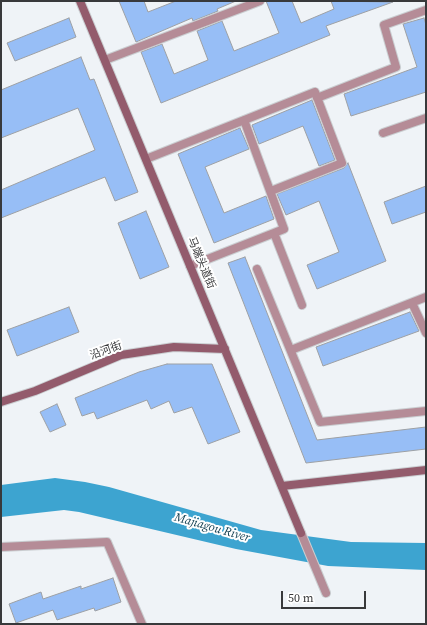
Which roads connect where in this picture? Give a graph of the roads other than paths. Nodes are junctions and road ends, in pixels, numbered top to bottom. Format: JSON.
{"nodes":[{"id":1,"x":80,"y":1,"type":"edge"},
{"id":2,"x":260,"y":1,"type":"edge"},
{"id":3,"x":426,"y":10,"type":"edge"},
{"id":4,"x":105,"y":60,"type":"junction"},
{"id":5,"x":317,"y":98,"type":"junction"},
{"id":6,"x":426,"y":118,"type":"edge"},
{"id":7,"x":244,"y":120,"type":"junction"},
{"id":8,"x":383,"y":133,"type":"dead end"},
{"id":9,"x":146,"y":159,"type":"junction"},
{"id":10,"x":271,"y":191,"type":"junction"},
{"id":11,"x":274,"y":233,"type":"junction"},
{"id":12,"x":190,"y":266,"type":"junction"},
{"id":13,"x":257,"y":269,"type":"dead end"},
{"id":14,"x":426,"y":298,"type":"edge"},
{"id":15,"x":412,"y":303,"type":"junction"},
{"id":16,"x":302,"y":305,"type":"dead end"},
{"id":17,"x":426,"y":333,"type":"edge"},
{"id":18,"x":225,"y":349,"type":"junction"},
{"id":19,"x":291,"y":350,"type":"junction"},
{"id":20,"x":1,"y":402,"type":"edge"},
{"id":21,"x":426,"y":411,"type":"edge"},
{"id":22,"x":426,"y":470,"type":"edge"},
{"id":23,"x":282,"y":486,"type":"junction"},
{"id":24,"x":1,"y":547,"type":"edge"},
{"id":25,"x":326,"y":593,"type":"dead end"},
{"id":26,"x":142,"y":624,"type":"edge"}],
"edges":[{"from":1,"to":4,"type":"street","name":"马端头道街"},
{"from":2,"to":4,"type":"street"},
{"from":3,"to":5,"type":"street"},
{"from":4,"to":9,"type":"street","name":"马端头道街"},
{"from":5,"to":7,"type":"street"},
{"from":5,"to":10,"type":"street"},
{"from":6,"to":8,"type":"street"},
{"from":7,"to":9,"type":"street"},
{"from":7,"to":10,"type":"street"},
{"from":9,"to":12,"type":"street","name":"马端头道街"},
{"from":10,"to":11,"type":"street"},
{"from":11,"to":12,"type":"street"},
{"from":11,"to":16,"type":"street"},
{"from":12,"to":18,"type":"street","name":"马端头道街"},
{"from":13,"to":19,"type":"street"},
{"from":14,"to":15,"type":"street"},
{"from":15,"to":17,"type":"street"},
{"from":15,"to":19,"type":"street"},
{"from":18,"to":20,"type":"street","name":"沿河街"},
{"from":18,"to":23,"type":"street","name":"马端头道街"},
{"from":19,"to":21,"type":"street"},
{"from":22,"to":23,"type":"street"},
{"from":23,"to":25,"type":"street","name":"马端头道街"},
{"from":24,"to":26,"type":"street"}]}
